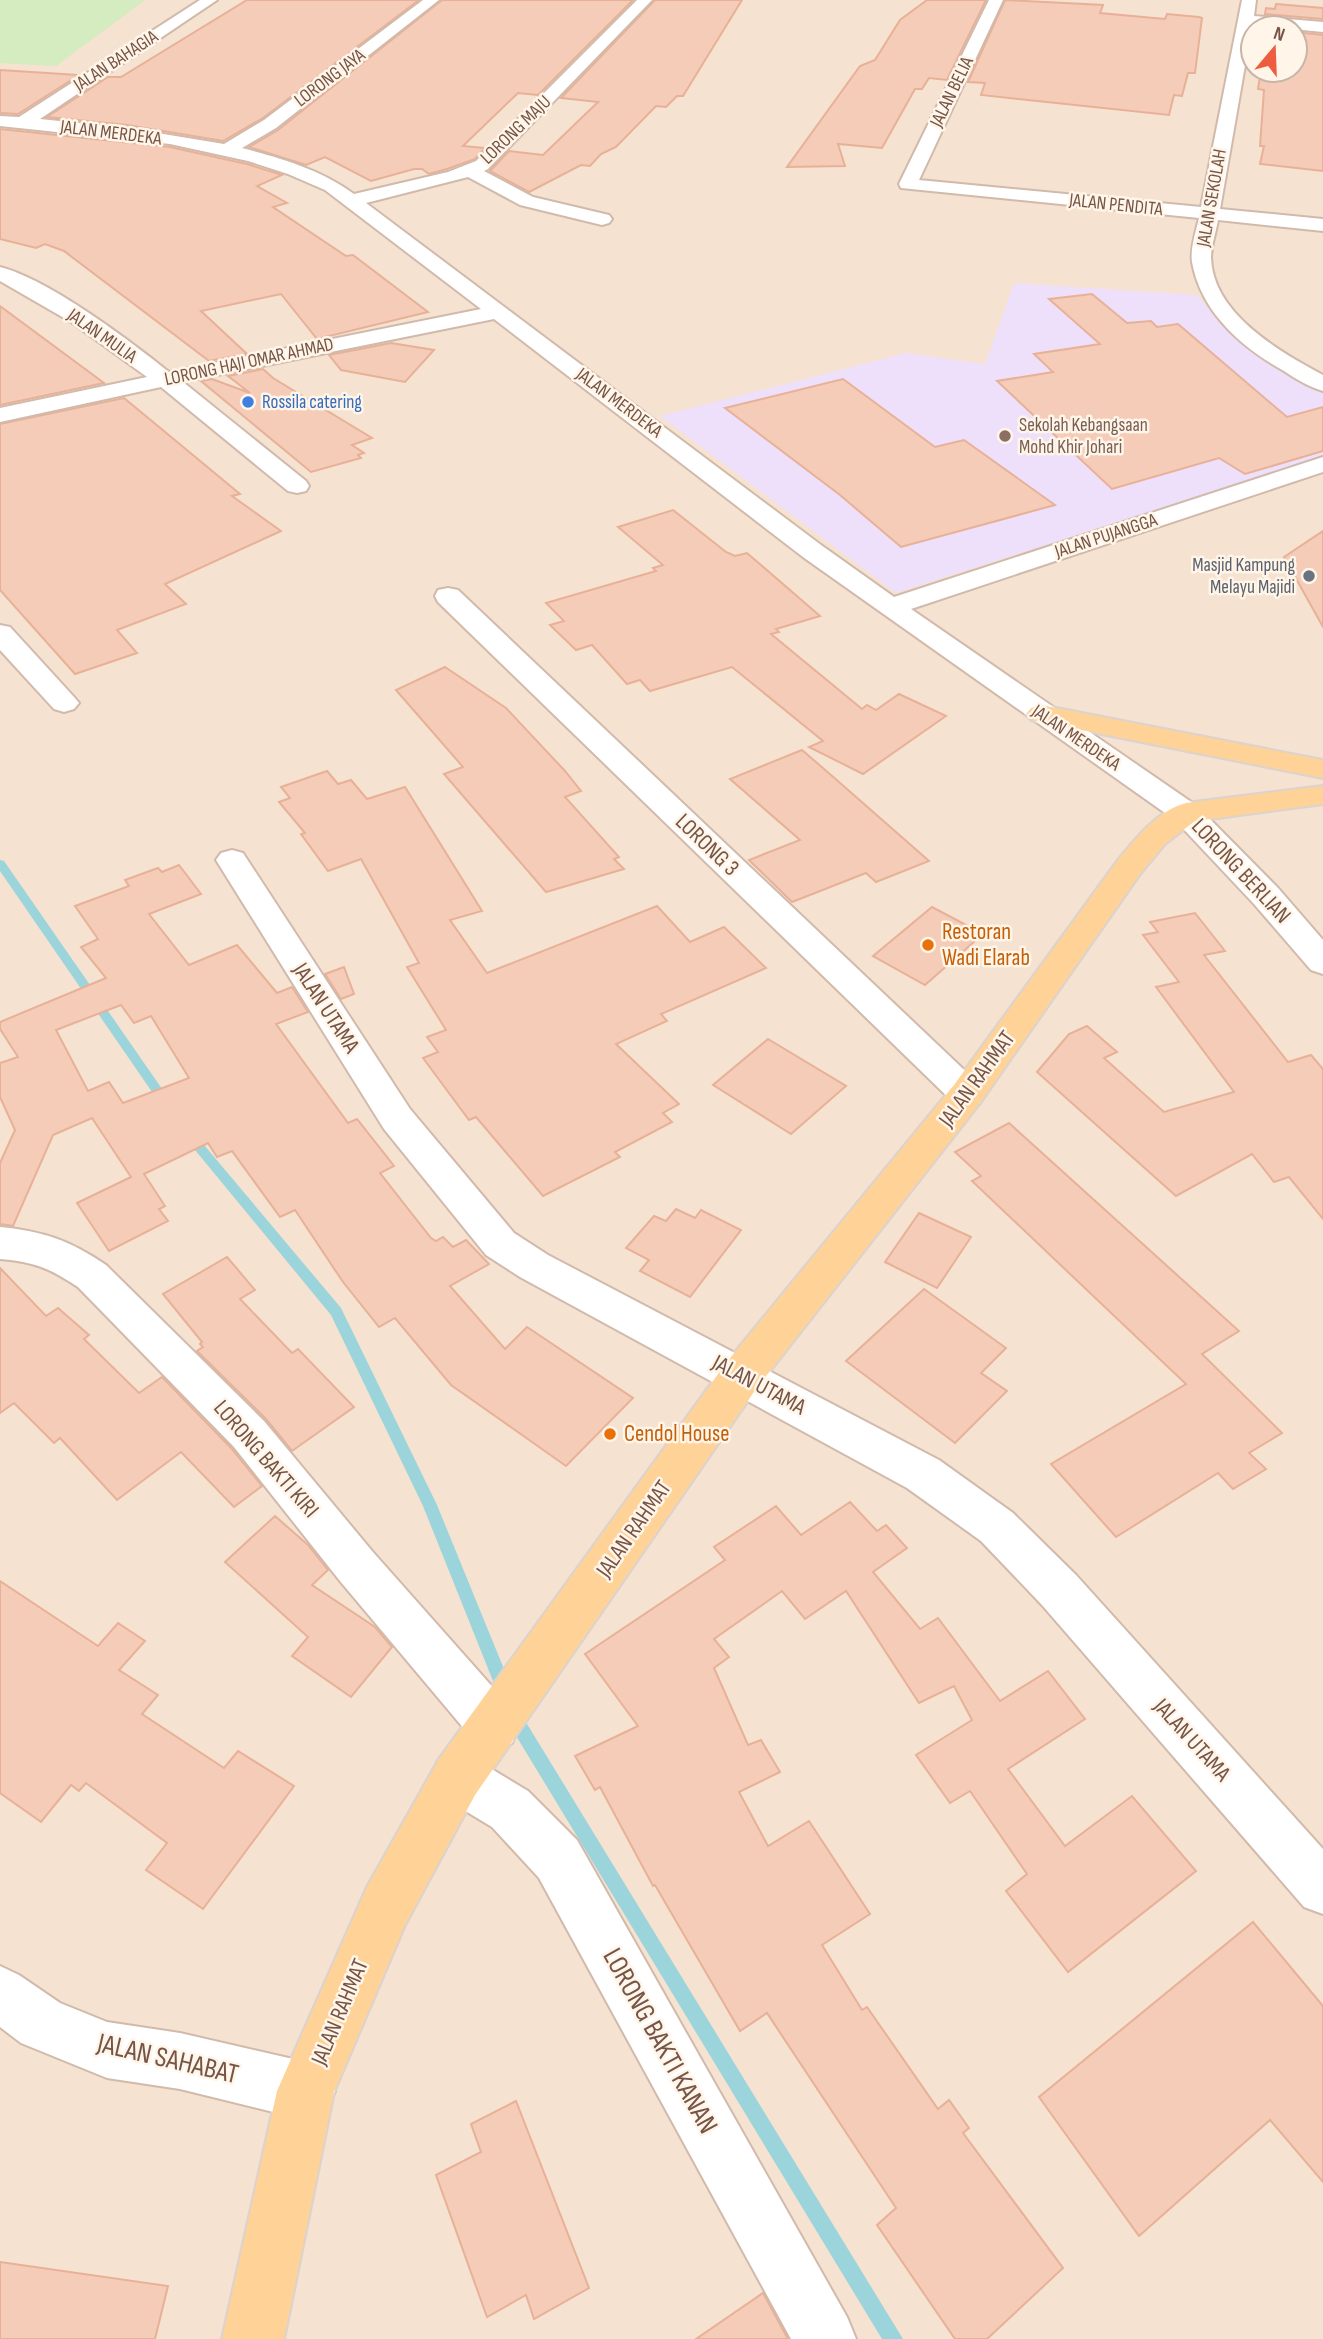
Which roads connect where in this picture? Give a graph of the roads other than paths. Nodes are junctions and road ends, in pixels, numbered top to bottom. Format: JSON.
{"nodes":[{"id":1,"x":210,"y":0,"type":"edge"},
{"id":2,"x":432,"y":0,"type":"edge"},
{"id":3,"x":645,"y":0,"type":"edge"},
{"id":4,"x":996,"y":0,"type":"edge"},
{"id":5,"x":1239,"y":58,"type":"edge"},
{"id":6,"x":0,"y":121,"type":"edge"},
{"id":7,"x":22,"y":123,"type":"junction"},
{"id":8,"x":225,"y":151,"type":"junction"},
{"id":9,"x":470,"y":171,"type":"junction"},
{"id":10,"x":908,"y":184,"type":"joint"},
{"id":11,"x":353,"y":200,"type":"junction"},
{"id":12,"x":1210,"y":214,"type":"junction"},
{"id":13,"x":602,"y":219,"type":"dead end"},
{"id":14,"x":1323,"y":225,"type":"edge"},
{"id":15,"x":0,"y":274,"type":"edge"},
{"id":16,"x":499,"y":312,"type":"junction"},
{"id":17,"x":162,"y":380,"type":"junction"},
{"id":18,"x":1323,"y":384,"type":"edge"},
{"id":19,"x":0,"y":415,"type":"edge"},
{"id":20,"x":1323,"y":464,"type":"edge"},
{"id":21,"x":297,"y":486,"type":"dead end"},
{"id":22,"x":448,"y":596,"type":"dead end"},
{"id":23,"x":889,"y":607,"type":"junction"},
{"id":24,"x":0,"y":633,"type":"edge"},
{"id":25,"x":64,"y":703,"type":"dead end"},
{"id":26,"x":1041,"y":714,"type":"junction"},
{"id":27,"x":1323,"y":769,"type":"edge"},
{"id":28,"x":1323,"y":795,"type":"edge"},
{"id":29,"x":1186,"y":813,"type":"junction"},
{"id":30,"x":232,"y":860,"type":"dead end"},
{"id":31,"x":1323,"y":962,"type":"edge"},
{"id":32,"x":967,"y":1094,"type":"junction"},
{"id":33,"x":0,"y":1243,"type":"edge"},
{"id":34,"x":741,"y":1376,"type":"junction"},
{"id":35,"x":494,"y":1726,"type":"junction"},
{"id":36,"x":457,"y":1777,"type":"junction"},
{"id":37,"x":1323,"y":1888,"type":"edge"},
{"id":38,"x":0,"y":1994,"type":"edge"},
{"id":39,"x":306,"y":2091,"type":"junction"},
{"id":40,"x":253,"y":2339,"type":"edge"},
{"id":41,"x":825,"y":2339,"type":"edge"}],
"edges":[{"from":1,"to":7,"type":"street","name":"JALAN BAHAGIA"},
{"from":2,"to":8,"type":"street","name":"LORONG JAYA"},
{"from":3,"to":9,"type":"street","name":"LORONG MAJU"},
{"from":4,"to":10,"type":"street","name":"JALAN BELIA"},
{"from":5,"to":12,"type":"street","name":"JALAN SEKOLAH"},
{"from":6,"to":7,"type":"street","name":"JALAN MERDEKA"},
{"from":7,"to":8,"type":"street","name":"JALAN MERDEKA"},
{"from":8,"to":11,"type":"street","name":"JALAN MERDEKA"},
{"from":9,"to":11,"type":"street","name":"LORONG MAJU"},
{"from":9,"to":13,"type":"street"},
{"from":10,"to":12,"type":"street","name":"JALAN PENDITA"},
{"from":11,"to":16,"type":"street","name":"JALAN MERDEKA"},
{"from":12,"to":14,"type":"street","name":"JALAN PENDITA"},
{"from":12,"to":18,"type":"street","name":"JALAN SEKOLAH"},
{"from":15,"to":17,"type":"street","name":"JALAN MULIA"},
{"from":16,"to":17,"type":"street","name":"LORONG HAJI OMAR AHMAD"},
{"from":16,"to":23,"type":"street","name":"JALAN MERDEKA"},
{"from":17,"to":19,"type":"street","name":"LORONG HAJI OMAR AHMAD"},
{"from":17,"to":21,"type":"street","name":"JALAN MULIA"},
{"from":20,"to":23,"type":"street","name":"JALAN PUJANGGA"},
{"from":22,"to":32,"type":"street","name":"LORONG 3"},
{"from":23,"to":26,"type":"street","name":"JALAN MERDEKA"},
{"from":24,"to":25,"type":"street"},
{"from":26,"to":27,"type":"main road"},
{"from":26,"to":29,"type":"street","name":"JALAN MERDEKA"},
{"from":28,"to":29,"type":"main road"},
{"from":29,"to":31,"type":"street","name":"LORONG BERLIAN"},
{"from":29,"to":32,"type":"main road","name":"JALAN RAHMAT"},
{"from":30,"to":34,"type":"street","name":"JALAN UTAMA"},
{"from":32,"to":34,"type":"main road","name":"JALAN RAHMAT"},
{"from":33,"to":35,"type":"street","name":"LORONG BAKTI KIRI"},
{"from":34,"to":35,"type":"main road","name":"JALAN RAHMAT"},
{"from":34,"to":37,"type":"street","name":"JALAN UTAMA"},
{"from":35,"to":36,"type":"main road","name":"JALAN RAHMAT"},
{"from":36,"to":39,"type":"main road","name":"JALAN RAHMAT"},
{"from":36,"to":41,"type":"street","name":"LORONG BAKTI KANAN"},
{"from":38,"to":39,"type":"street","name":"JALAN SAHABAT"},
{"from":39,"to":40,"type":"main road","name":"JALAN RAHMAT"}]}
